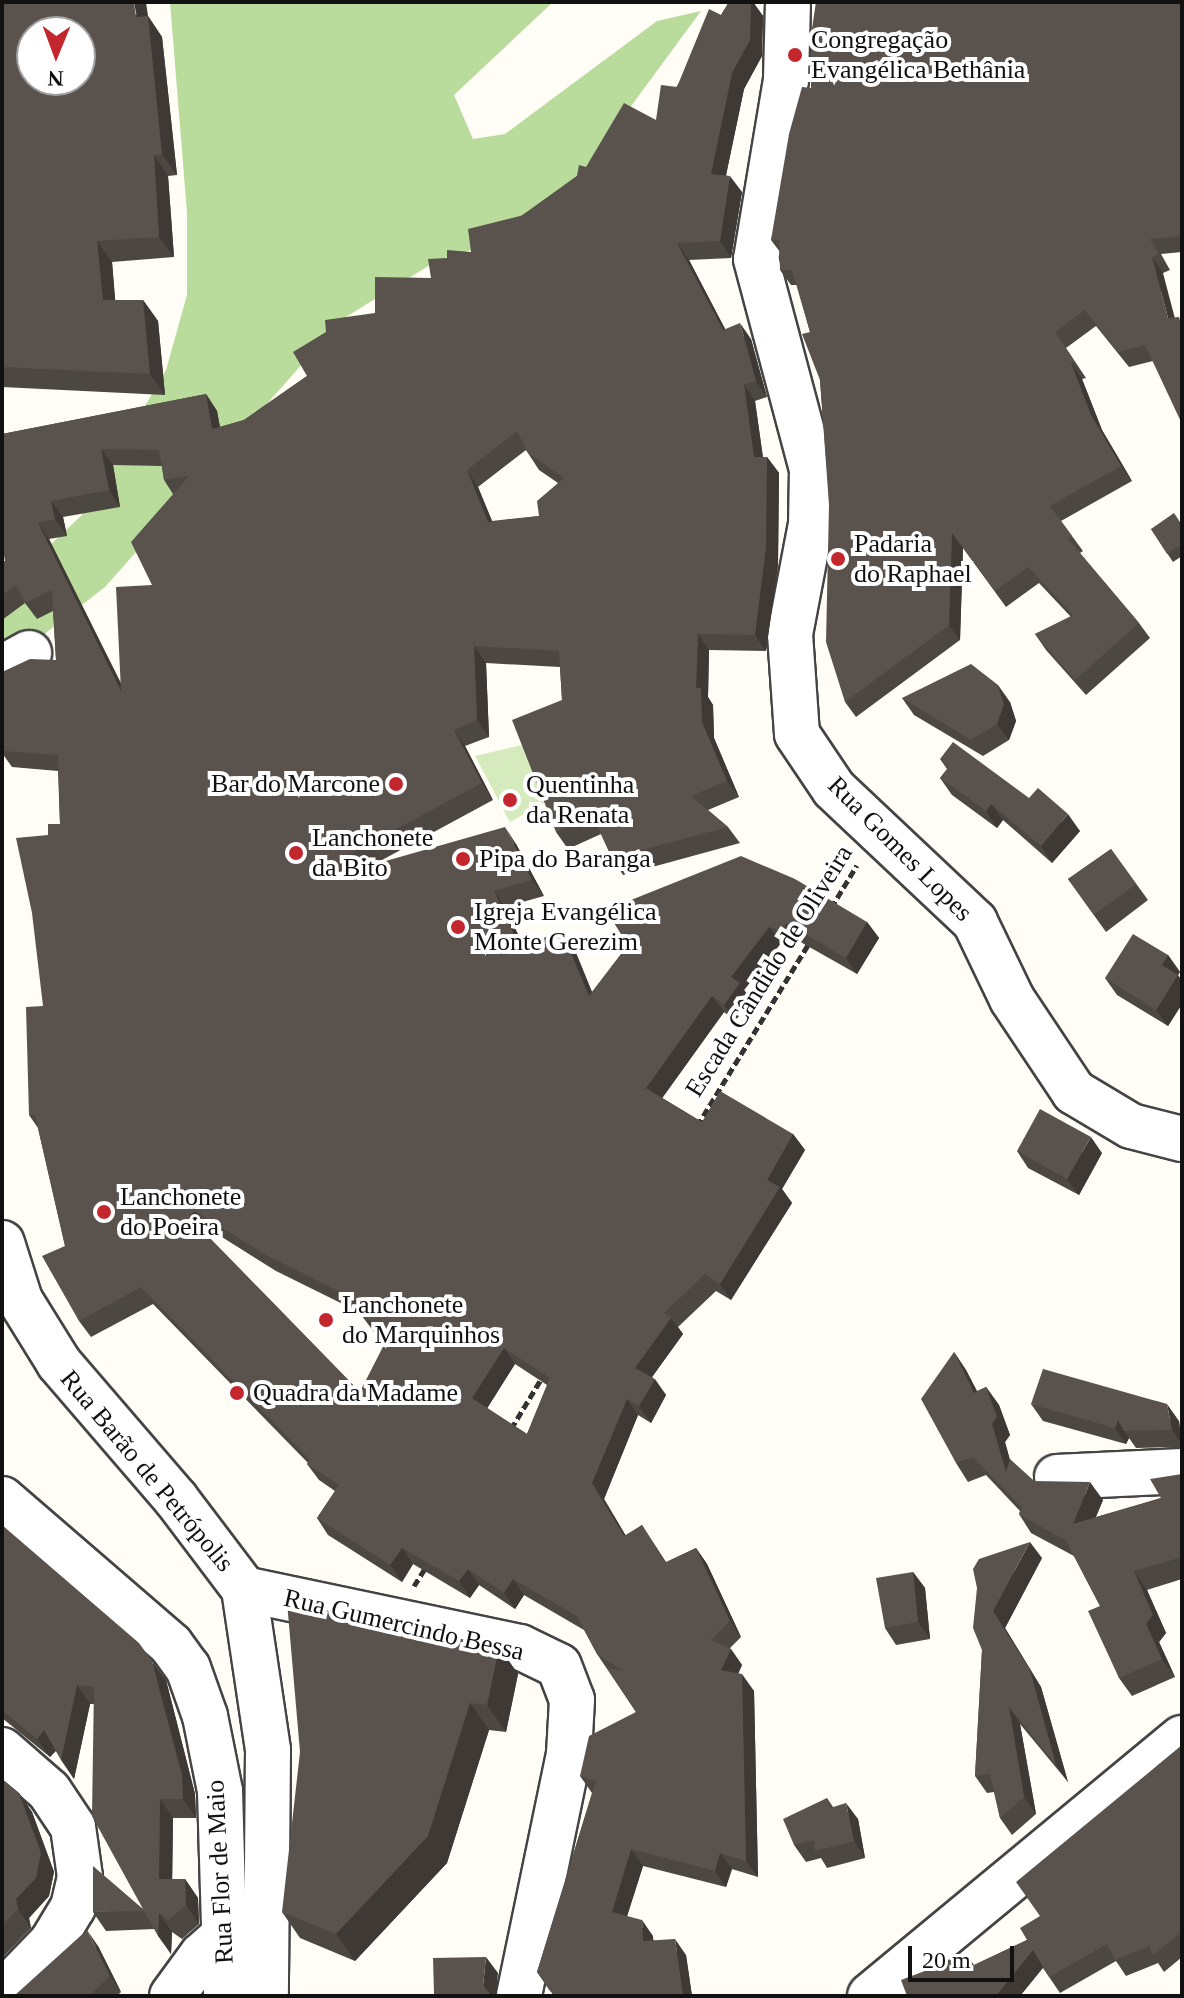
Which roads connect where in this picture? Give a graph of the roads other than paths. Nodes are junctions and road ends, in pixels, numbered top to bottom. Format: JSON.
{"nodes":[{"id":1,"x":788,"y":2,"type":"edge"},
{"id":2,"x":1182,"y":1139,"type":"edge"},
{"id":3,"x":2,"y":1243,"type":"edge"},
{"id":4,"x":1182,"y":1471,"type":"edge"},
{"id":5,"x":1057,"y":1477,"type":"dead end"},
{"id":6,"x":2,"y":1499,"type":"edge"},
{"id":7,"x":244,"y":1589,"type":"junction"},
{"id":8,"x":1182,"y":1738,"type":"edge"},
{"id":9,"x":2,"y":1750,"type":"edge"},
{"id":10,"x":223,"y":1936,"type":"junction"},
{"id":11,"x":2,"y":1994,"type":"edge"},
{"id":12,"x":172,"y":1996,"type":"edge"},
{"id":13,"x":226,"y":1996,"type":"edge"},
{"id":14,"x":266,"y":1996,"type":"edge"},
{"id":15,"x":519,"y":1996,"type":"edge"},
{"id":16,"x":870,"y":1996,"type":"edge"}],
"edges":[{"from":1,"to":2,"type":"street","name":"Rua Gomes Lopes"},
{"from":3,"to":7,"type":"street","name":"Rua Barão de Petrópolis"},
{"from":4,"to":5,"type":"street"},
{"from":6,"to":10,"type":"street","name":"Rua Flor de Maio"},
{"from":7,"to":14,"type":"street","name":"Rua Barão de Petrópolis"},
{"from":7,"to":15,"type":"street","name":"Rua Gumercindo Bessa"},
{"from":8,"to":16,"type":"street"},
{"from":9,"to":11,"type":"street"},
{"from":10,"to":12,"type":"street"},
{"from":10,"to":13,"type":"street","name":"Rua Flor de Maio"}]}
